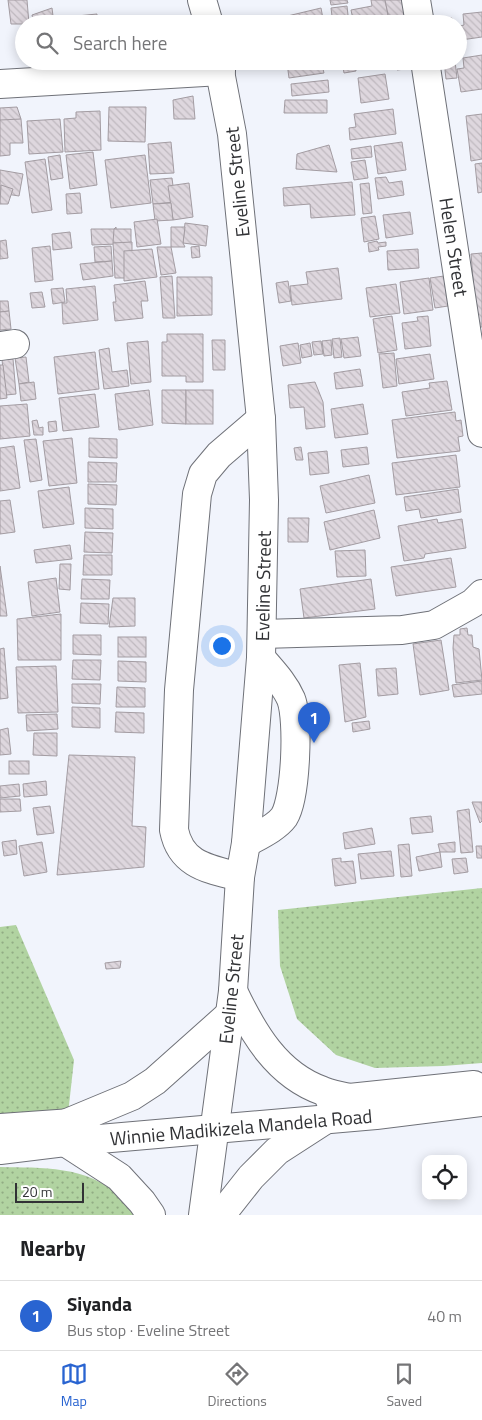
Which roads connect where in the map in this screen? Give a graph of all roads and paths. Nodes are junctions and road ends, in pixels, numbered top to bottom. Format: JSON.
{"nodes":[{"id":1,"x":202,"y":0,"type":"edge"},
{"id":2,"x":416,"y":0,"type":"edge"},
{"id":3,"x":206,"y":15,"type":"edge"},
{"id":4,"x":418,"y":15,"type":"edge"},
{"id":5,"x":171,"y":70,"type":"edge"},
{"id":6,"x":221,"y":70,"type":"edge"},
{"id":7,"x":426,"y":70,"type":"edge"},
{"id":8,"x":0,"y":84,"type":"edge"},
{"id":9,"x":480,"y":406,"type":"edge"},
{"id":10,"x":261,"y":419,"type":"junction"},
{"id":11,"x":482,"y":433,"type":"edge"},
{"id":12,"x":482,"y":594,"type":"edge"},
{"id":13,"x":262,"y":646,"type":"junction"},
{"id":14,"x":246,"y":843,"type":"junction"},
{"id":15,"x":240,"y":877,"type":"junction"},
{"id":16,"x":231,"y":1003,"type":"junction"},
{"id":17,"x":482,"y":1084,"type":"edge"},
{"id":18,"x":349,"y":1098,"type":"junction"},
{"id":19,"x":482,"y":1102,"type":"edge"},
{"id":20,"x":328,"y":1118,"type":"junction"},
{"id":21,"x":216,"y":1120,"type":"junction"},
{"id":22,"x":0,"y":1128,"type":"edge"},
{"id":23,"x":66,"y":1133,"type":"junction"},
{"id":24,"x":0,"y":1150,"type":"edge"},
{"id":25,"x":151,"y":1215,"type":"edge"},
{"id":26,"x":203,"y":1215,"type":"edge"},
{"id":27,"x":220,"y":1215,"type":"edge"}],
"edges":[{"from":1,"to":3,"type":"street"},
{"from":2,"to":4,"type":"street"},
{"from":5,"to":8,"type":"street"},
{"from":6,"to":10,"type":"street","name":"Eveline Street"},
{"from":7,"to":9,"type":"street","name":"Helen Street"},
{"from":9,"to":11,"type":"street","name":"Helen Street"},
{"from":10,"to":13,"type":"street","name":"Eveline Street"},
{"from":10,"to":15,"type":"street"},
{"from":12,"to":13,"type":"street"},
{"from":13,"to":14,"type":"street","name":"Eveline Street"},
{"from":13,"to":14,"type":"street"},
{"from":14,"to":15,"type":"street","name":"Eveline Street"},
{"from":15,"to":16,"type":"street","name":"Eveline Street"},
{"from":16,"to":18,"type":"street"},
{"from":16,"to":21,"type":"street","name":"Eveline Street"},
{"from":16,"to":23,"type":"street"},
{"from":17,"to":18,"type":"street","name":"Winnie Madikizela Mandela Road"},
{"from":18,"to":21,"type":"street","name":"Winnie Madikizela Mandela Road"},
{"from":19,"to":20,"type":"street","name":"Winnie Madikizela Mandela Road"},
{"from":20,"to":21,"type":"street","name":"Winnie Madikizela Mandela Road"},
{"from":20,"to":27,"type":"street"},
{"from":21,"to":23,"type":"street","name":"Winnie Madikizela Mandela Road"},
{"from":21,"to":26,"type":"street","name":"Eveline Street"},
{"from":22,"to":23,"type":"street","name":"Winnie Madikizela Mandela Road"},
{"from":23,"to":24,"type":"street","name":"Winnie Madikizela Mandela Road"},
{"from":23,"to":25,"type":"street"}]}
